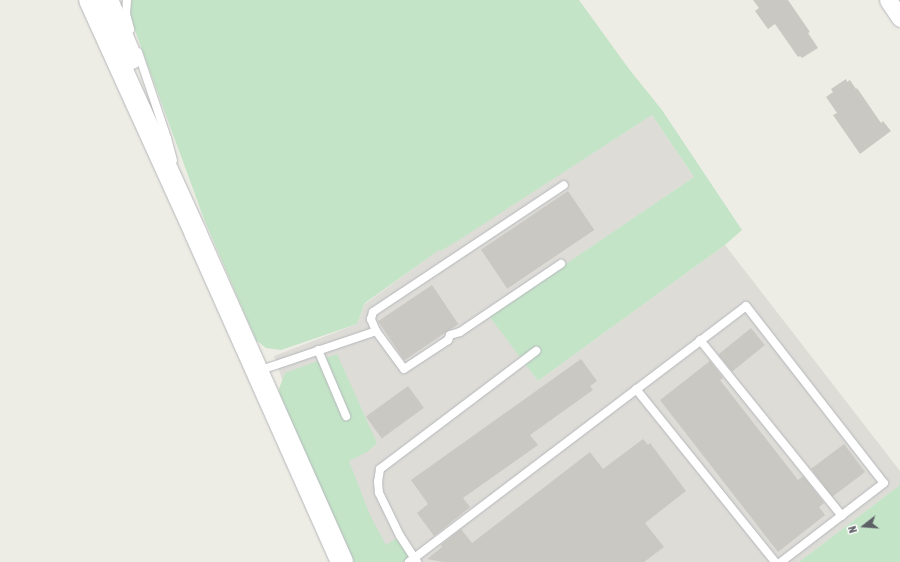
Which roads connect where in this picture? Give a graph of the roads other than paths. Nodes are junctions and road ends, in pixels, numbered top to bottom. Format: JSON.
{"nodes":[{"id":1,"x":90,"y":0,"type":"edge"},
{"id":2,"x":108,"y":0,"type":"edge"},
{"id":3,"x":127,"y":0,"type":"edge"},
{"id":4,"x":888,"y":0,"type":"edge"},
{"id":5,"x":900,"y":18,"type":"edge"},
{"id":6,"x":564,"y":186,"type":"dead end"},
{"id":7,"x":196,"y":234,"type":"junction"},
{"id":8,"x":561,"y":264,"type":"dead end"},
{"id":9,"x":376,"y":331,"type":"junction"},
{"id":10,"x":700,"y":340,"type":"junction"},
{"id":11,"x":318,"y":350,"type":"junction"},
{"id":12,"x":536,"y":351,"type":"dead end"},
{"id":13,"x":258,"y":372,"type":"junction"},
{"id":14,"x":636,"y":388,"type":"junction"},
{"id":15,"x":346,"y":416,"type":"dead end"},
{"id":16,"x":842,"y":516,"type":"junction"},
{"id":17,"x":413,"y":561,"type":"edge"},
{"id":18,"x":342,"y":562,"type":"edge"},
{"id":19,"x":775,"y":562,"type":"edge"},
{"id":20,"x":781,"y":562,"type":"edge"}],
"edges":[{"from":1,"to":7,"type":"main road"},
{"from":2,"to":7,"type":"main road"},
{"from":3,"to":7,"type":"lane"},
{"from":4,"to":5,"type":"street"},
{"from":6,"to":9,"type":"lane"},
{"from":7,"to":13,"type":"main road"},
{"from":8,"to":9,"type":"lane"},
{"from":9,"to":11,"type":"lane"},
{"from":10,"to":14,"type":"lane"},
{"from":10,"to":16,"type":"lane"},
{"from":10,"to":16,"type":"lane"},
{"from":11,"to":13,"type":"lane"},
{"from":11,"to":15,"type":"lane"},
{"from":12,"to":17,"type":"lane"},
{"from":13,"to":18,"type":"main road"},
{"from":14,"to":17,"type":"lane"},
{"from":14,"to":19,"type":"lane"},
{"from":16,"to":20,"type":"lane"}]}
